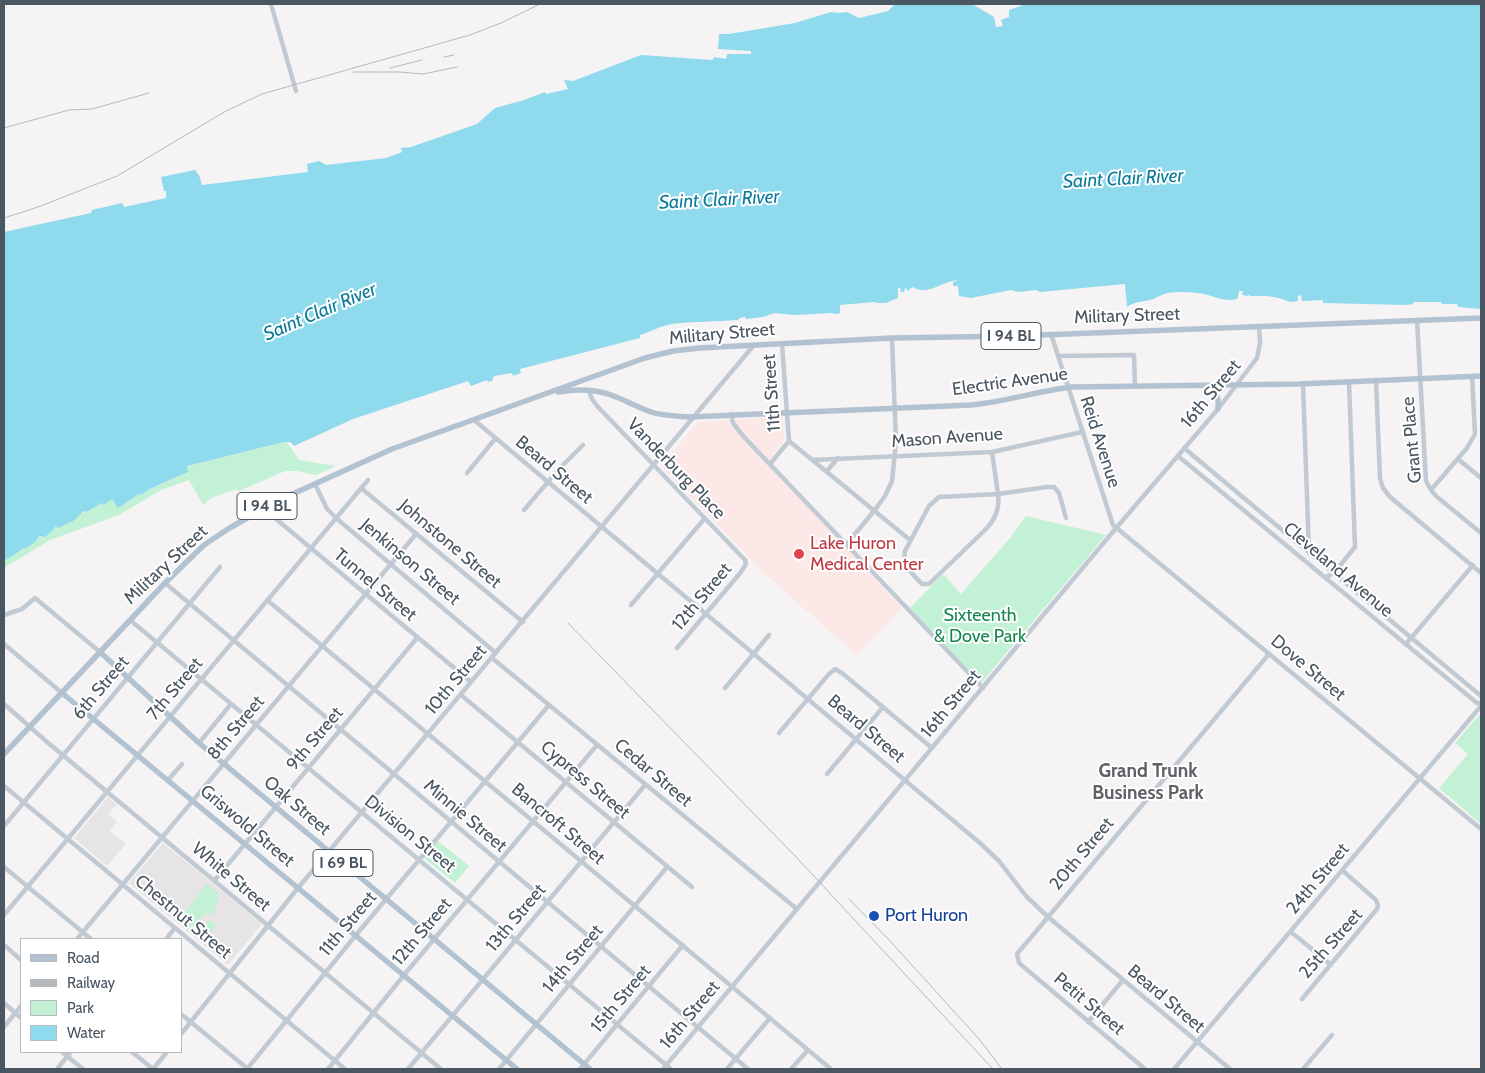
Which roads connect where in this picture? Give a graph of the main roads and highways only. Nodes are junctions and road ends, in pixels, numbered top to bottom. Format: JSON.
{"nodes":[{"id":1,"x":1481,"y":318,"type":"edge"},
{"id":2,"x":1481,"y":376,"type":"edge"},
{"id":3,"x":591,"y":377,"type":"junction"},
{"id":4,"x":1205,"y":385,"type":"junction"},
{"id":5,"x":588,"y":390,"type":"junction"},
{"id":6,"x":548,"y":393,"type":"junction"},
{"id":7,"x":1218,"y":409,"type":"road end"},
{"id":8,"x":100,"y":652,"type":"junction"},
{"id":9,"x":62,"y":693,"type":"junction"},
{"id":10,"x":4,"y":754,"type":"edge"},
{"id":11,"x":582,"y":1067,"type":"edge"},
{"id":12,"x":517,"y":1069,"type":"edge"},
{"id":13,"x":590,"y":1069,"type":"edge"}],
"edges":[{"from":1,"to":3,"type":"main road","name":"Military Street","number":"I 94 BL"},
{"from":2,"to":4,"type":"main road","name":"Electric Avenue","number":"I 94 BL"},
{"from":3,"to":5,"type":"main road"},
{"from":3,"to":6,"type":"main road","name":"Military Street","number":"I 94 BL"},
{"from":4,"to":5,"type":"main road","name":"Electric Avenue","number":"I 94 BL"},
{"from":4,"to":7,"type":"main road"},
{"from":5,"to":6,"type":"main road","name":"Electric Avenue","number":"I 94 BL"},
{"from":6,"to":8,"type":"main road","name":"Military Street","number":"I 94 BL"},
{"from":8,"to":9,"type":"main road","name":"Military Street"},
{"from":8,"to":11,"type":"main road","name":"Oak Street","number":"I 69 BL"},
{"from":9,"to":10,"type":"main road","name":"Military Street"},
{"from":9,"to":12,"type":"main road","name":"Griswold Street","number":"I 69 BL"},
{"from":11,"to":13,"type":"main road","name":"Oak Street","number":"I 69 BL"}]}
